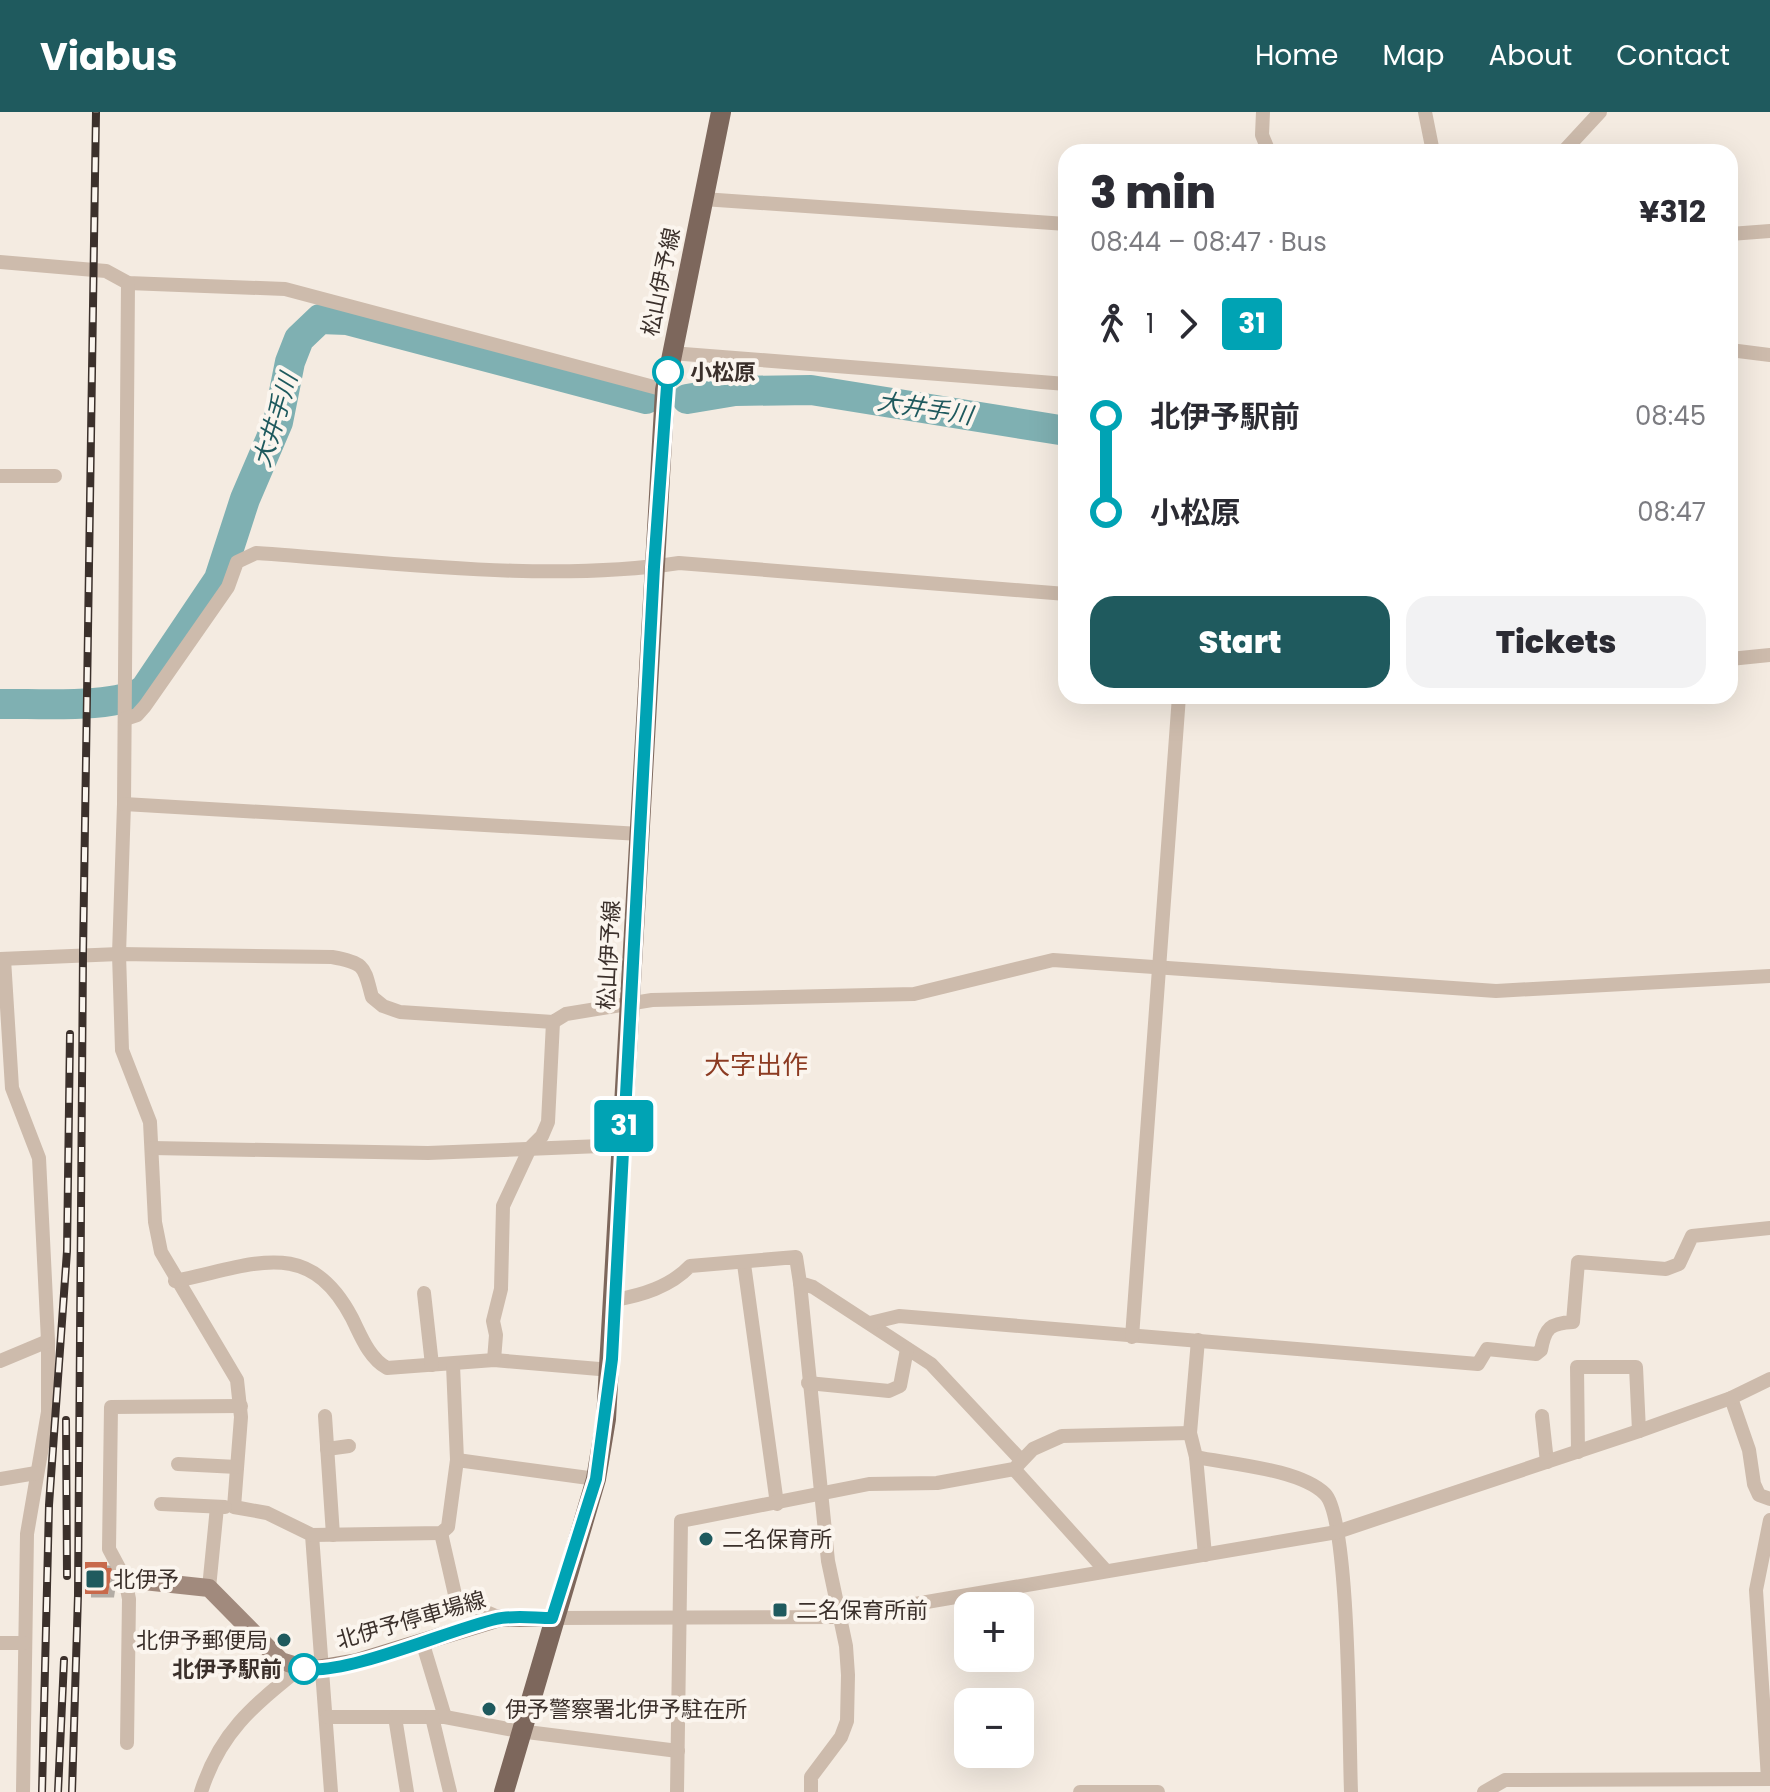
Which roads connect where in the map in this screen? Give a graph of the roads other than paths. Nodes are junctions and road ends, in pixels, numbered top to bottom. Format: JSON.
{"nodes":[{"id":1,"x":721,"y":112,"type":"edge"},
{"id":2,"x":1263,"y":112,"type":"edge"},
{"id":3,"x":1425,"y":112,"type":"edge"},
{"id":4,"x":1600,"y":112,"type":"edge"},
{"id":5,"x":1266,"y":144,"type":"edge"},
{"id":6,"x":1431,"y":144,"type":"edge"},
{"id":7,"x":1570,"y":144,"type":"edge"},
{"id":8,"x":703,"y":199,"type":"junction"},
{"id":9,"x":1058,"y":223,"type":"edge"},
{"id":10,"x":1770,"y":231,"type":"edge"},
{"id":11,"x":1738,"y":233,"type":"edge"},
{"id":12,"x":0,"y":262,"type":"edge"},
{"id":13,"x":128,"y":283,"type":"junction"},
{"id":14,"x":1738,"y":351,"type":"edge"},
{"id":15,"x":671,"y":353,"type":"junction"},
{"id":16,"x":1770,"y":355,"type":"edge"},
{"id":17,"x":1058,"y":383,"type":"edge"},
{"id":18,"x":665,"y":390,"type":"junction"},
{"id":19,"x":0,"y":476,"type":"edge"},
{"id":20,"x":55,"y":476,"type":"dead end"},
{"id":21,"x":654,"y":567,"type":"junction"},
{"id":22,"x":1058,"y":593,"type":"edge"},
{"id":23,"x":1770,"y":655,"type":"edge"},
{"id":24,"x":1738,"y":658,"type":"edge"},
{"id":25,"x":1178,"y":704,"type":"edge"},
{"id":26,"x":125,"y":706,"type":"junction"},
{"id":27,"x":124,"y":804,"type":"junction"},
{"id":28,"x":640,"y":834,"type":"junction"},
{"id":29,"x":119,"y":954,"type":"junction"},
{"id":30,"x":2,"y":959,"type":"edge"},
{"id":31,"x":1160,"y":966,"type":"junction"},
{"id":32,"x":1770,"y":976,"type":"edge"},
{"id":33,"x":630,"y":1004,"type":"junction"},
{"id":34,"x":553,"y":1022,"type":"junction"},
{"id":35,"x":623,"y":1140,"type":"junction"},
{"id":36,"x":152,"y":1148,"type":"junction"},
{"id":37,"x":530,"y":1148,"type":"junction"},
{"id":38,"x":1770,"y":1228,"type":"edge"},
{"id":39,"x":744,"y":1264,"type":"junction"},
{"id":40,"x":175,"y":1281,"type":"junction"},
{"id":41,"x":800,"y":1283,"type":"junction"},
{"id":42,"x":424,"y":1293,"type":"dead end"},
{"id":43,"x":615,"y":1300,"type":"junction"},
{"id":44,"x":870,"y":1323,"type":"junction"},
{"id":45,"x":1132,"y":1337,"type":"junction"},
{"id":46,"x":1198,"y":1340,"type":"junction"},
{"id":47,"x":48,"y":1341,"type":"junction"},
{"id":48,"x":907,"y":1349,"type":"junction"},
{"id":49,"x":494,"y":1360,"type":"junction"},
{"id":50,"x":0,"y":1361,"type":"edge"},
{"id":51,"x":432,"y":1365,"type":"junction"},
{"id":52,"x":453,"y":1365,"type":"junction"},
{"id":53,"x":611,"y":1370,"type":"junction"},
{"id":54,"x":1770,"y":1379,"type":"edge"},
{"id":55,"x":808,"y":1383,"type":"junction"},
{"id":56,"x":1731,"y":1398,"type":"junction"},
{"id":57,"x":241,"y":1406,"type":"junction"},
{"id":58,"x":325,"y":1416,"type":"dead end"},
{"id":59,"x":1542,"y":1416,"type":"dead end"},
{"id":60,"x":1639,"y":1431,"type":"junction"},
{"id":61,"x":1190,"y":1433,"type":"junction"},
{"id":62,"x":349,"y":1446,"type":"dead end"},
{"id":63,"x":327,"y":1449,"type":"junction"},
{"id":64,"x":1578,"y":1452,"type":"junction"},
{"id":65,"x":1196,"y":1457,"type":"junction"},
{"id":66,"x":457,"y":1460,"type":"junction"},
{"id":67,"x":1547,"y":1462,"type":"junction"},
{"id":68,"x":178,"y":1464,"type":"dead end"},
{"id":69,"x":1017,"y":1464,"type":"junction"},
{"id":70,"x":237,"y":1467,"type":"junction"},
{"id":71,"x":36,"y":1473,"type":"junction"},
{"id":72,"x":0,"y":1479,"type":"edge"},
{"id":73,"x":596,"y":1479,"type":"junction"},
{"id":74,"x":822,"y":1496,"type":"junction"},
{"id":75,"x":1770,"y":1499,"type":"edge"},
{"id":76,"x":161,"y":1504,"type":"dead end"},
{"id":77,"x":777,"y":1504,"type":"junction"},
{"id":78,"x":217,"y":1507,"type":"junction"},
{"id":79,"x":234,"y":1507,"type":"junction"},
{"id":80,"x":1770,"y":1520,"type":"edge"},
{"id":81,"x":1337,"y":1532,"type":"junction"},
{"id":82,"x":441,"y":1533,"type":"junction"},
{"id":83,"x":312,"y":1535,"type":"junction"},
{"id":84,"x":333,"y":1535,"type":"junction"},
{"id":85,"x":1205,"y":1555,"type":"junction"},
{"id":86,"x":1766,"y":1555,"type":"edge"},
{"id":87,"x":1106,"y":1571,"type":"junction"},
{"id":88,"x":125,"y":1579,"type":"junction"},
{"id":89,"x":209,"y":1588,"type":"junction"},
{"id":90,"x":839,"y":1617,"type":"junction"},
{"id":91,"x":500,"y":1618,"type":"junction"},
{"id":92,"x":552,"y":1618,"type":"junction"},
{"id":93,"x":680,"y":1619,"type":"junction"},
{"id":94,"x":422,"y":1641,"type":"junction"},
{"id":95,"x":0,"y":1643,"type":"edge"},
{"id":96,"x":24,"y":1643,"type":"junction"},
{"id":97,"x":300,"y":1668,"type":"junction"},
{"id":98,"x":322,"y":1670,"type":"junction"},
{"id":99,"x":327,"y":1717,"type":"junction"},
{"id":100,"x":395,"y":1717,"type":"junction"},
{"id":101,"x":438,"y":1717,"type":"junction"},
{"id":102,"x":519,"y":1731,"type":"junction"},
{"id":103,"x":127,"y":1743,"type":"dead end"},
{"id":104,"x":678,"y":1751,"type":"junction"},
{"id":105,"x":1769,"y":1779,"type":"edge"},
{"id":106,"x":1746,"y":1785,"type":"edge"},
{"id":107,"x":23,"y":1792,"type":"edge"},
{"id":108,"x":201,"y":1792,"type":"edge"},
{"id":109,"x":331,"y":1792,"type":"edge"},
{"id":110,"x":407,"y":1792,"type":"edge"},
{"id":111,"x":450,"y":1792,"type":"edge"},
{"id":112,"x":504,"y":1792,"type":"edge"},
{"id":113,"x":677,"y":1792,"type":"edge"},
{"id":114,"x":811,"y":1792,"type":"edge"},
{"id":115,"x":1080,"y":1792,"type":"edge"},
{"id":116,"x":1158,"y":1792,"type":"edge"},
{"id":117,"x":1351,"y":1792,"type":"edge"},
{"id":118,"x":1484,"y":1792,"type":"edge"}],
"edges":[{"from":1,"to":8,"type":"main road","name":"松山伊予線"},
{"from":2,"to":5,"type":"street"},
{"from":3,"to":6,"type":"street"},
{"from":4,"to":7,"type":"street"},
{"from":8,"to":9,"type":"street"},
{"from":8,"to":15,"type":"main road","name":"松山伊予線"},
{"from":10,"to":11,"type":"street"},
{"from":12,"to":13,"type":"street"},
{"from":13,"to":18,"type":"street"},
{"from":13,"to":26,"type":"street"},
{"from":14,"to":16,"type":"street"},
{"from":15,"to":17,"type":"street"},
{"from":15,"to":18,"type":"main road","name":"松山伊予線"},
{"from":18,"to":21,"type":"main road","name":"松山伊予線"},
{"from":19,"to":20,"type":"street"},
{"from":21,"to":22,"type":"street"},
{"from":21,"to":26,"type":"street"},
{"from":21,"to":28,"type":"main road","name":"松山伊予線"},
{"from":23,"to":24,"type":"street"},
{"from":25,"to":31,"type":"street"},
{"from":26,"to":27,"type":"street"},
{"from":27,"to":28,"type":"street"},
{"from":27,"to":29,"type":"street"},
{"from":28,"to":33,"type":"main road","name":"松山伊予線"},
{"from":29,"to":30,"type":"street"},
{"from":29,"to":34,"type":"street"},
{"from":29,"to":36,"type":"street"},
{"from":30,"to":47,"type":"street"},
{"from":31,"to":32,"type":"street"},
{"from":31,"to":33,"type":"street"},
{"from":31,"to":45,"type":"street"},
{"from":33,"to":34,"type":"street"},
{"from":33,"to":35,"type":"main road","name":"松山伊予線"},
{"from":34,"to":37,"type":"street"},
{"from":35,"to":37,"type":"street"},
{"from":35,"to":43,"type":"main road","name":"松山伊予線"},
{"from":36,"to":37,"type":"street"},
{"from":36,"to":40,"type":"street"},
{"from":37,"to":49,"type":"street"},
{"from":38,"to":46,"type":"street"},
{"from":39,"to":41,"type":"street"},
{"from":39,"to":43,"type":"street"},
{"from":39,"to":77,"type":"street"},
{"from":40,"to":51,"type":"street"},
{"from":40,"to":57,"type":"street"},
{"from":41,"to":44,"type":"street"},
{"from":41,"to":55,"type":"street"},
{"from":42,"to":51,"type":"street"},
{"from":43,"to":53,"type":"main road","name":"松山伊予線"},
{"from":44,"to":45,"type":"street"},
{"from":44,"to":48,"type":"street"},
{"from":45,"to":46,"type":"street"},
{"from":46,"to":61,"type":"street"},
{"from":47,"to":50,"type":"street"},
{"from":47,"to":71,"type":"street"},
{"from":48,"to":55,"type":"street"},
{"from":48,"to":69,"type":"street"},
{"from":49,"to":52,"type":"street"},
{"from":49,"to":53,"type":"street"},
{"from":51,"to":52,"type":"street"},
{"from":52,"to":66,"type":"street"},
{"from":53,"to":73,"type":"main road","name":"松山伊予線"},
{"from":54,"to":56,"type":"street"},
{"from":55,"to":74,"type":"street"},
{"from":56,"to":60,"type":"street"},
{"from":56,"to":75,"type":"street"},
{"from":57,"to":70,"type":"street"},
{"from":57,"to":88,"type":"street"},
{"from":58,"to":63,"type":"street"},
{"from":59,"to":67,"type":"street"},
{"from":60,"to":64,"type":"street"},
{"from":60,"to":64,"type":"street"},
{"from":61,"to":65,"type":"street"},
{"from":61,"to":69,"type":"street"},
{"from":62,"to":63,"type":"street"},
{"from":63,"to":84,"type":"street"},
{"from":64,"to":67,"type":"street"},
{"from":65,"to":81,"type":"street"},
{"from":65,"to":85,"type":"street"},
{"from":66,"to":73,"type":"street"},
{"from":66,"to":82,"type":"street"},
{"from":67,"to":81,"type":"street"},
{"from":68,"to":70,"type":"street"},
{"from":69,"to":74,"type":"street"},
{"from":69,"to":87,"type":"street"},
{"from":70,"to":79,"type":"street"},
{"from":71,"to":72,"type":"street"},
{"from":71,"to":96,"type":"street"},
{"from":73,"to":92,"type":"main road","name":"松山伊予線"},
{"from":74,"to":77,"type":"street"},
{"from":74,"to":90,"type":"street"},
{"from":76,"to":78,"type":"street"},
{"from":77,"to":93,"type":"street"},
{"from":78,"to":79,"type":"street"},
{"from":78,"to":89,"type":"street"},
{"from":79,"to":83,"type":"street"},
{"from":80,"to":86,"type":"street"},
{"from":81,"to":85,"type":"street"},
{"from":81,"to":117,"type":"street"},
{"from":82,"to":84,"type":"street"},
{"from":82,"to":91,"type":"street"},
{"from":83,"to":84,"type":"street"},
{"from":83,"to":98,"type":"street"},
{"from":85,"to":87,"type":"street"},
{"from":86,"to":105,"type":"street"},
{"from":87,"to":90,"type":"street"},
{"from":88,"to":89,"type":"main road"},
{"from":88,"to":103,"type":"street"},
{"from":89,"to":97,"type":"main road","name":"北伊予停車場線"},
{"from":90,"to":93,"type":"street"},
{"from":90,"to":114,"type":"street"},
{"from":91,"to":92,"type":"main road","name":"北伊予停車場線"},
{"from":91,"to":94,"type":"main road","name":"北伊予停車場線"},
{"from":92,"to":93,"type":"street"},
{"from":92,"to":102,"type":"main road","name":"松山伊予線"},
{"from":93,"to":104,"type":"street"},
{"from":94,"to":98,"type":"main road","name":"北伊予停車場線"},
{"from":94,"to":101,"type":"street"},
{"from":95,"to":96,"type":"street"},
{"from":96,"to":107,"type":"street"},
{"from":97,"to":98,"type":"main road","name":"北伊予停車場線"},
{"from":97,"to":108,"type":"street"},
{"from":98,"to":99,"type":"street"},
{"from":99,"to":100,"type":"street"},
{"from":99,"to":109,"type":"street"},
{"from":100,"to":101,"type":"street"},
{"from":100,"to":110,"type":"street"},
{"from":101,"to":102,"type":"street"},
{"from":101,"to":111,"type":"street"},
{"from":102,"to":104,"type":"street"},
{"from":102,"to":112,"type":"main road","name":"松山伊予線"},
{"from":104,"to":113,"type":"street"},
{"from":105,"to":106,"type":"street"},
{"from":106,"to":118,"type":"street"},
{"from":115,"to":116,"type":"street"}]}
